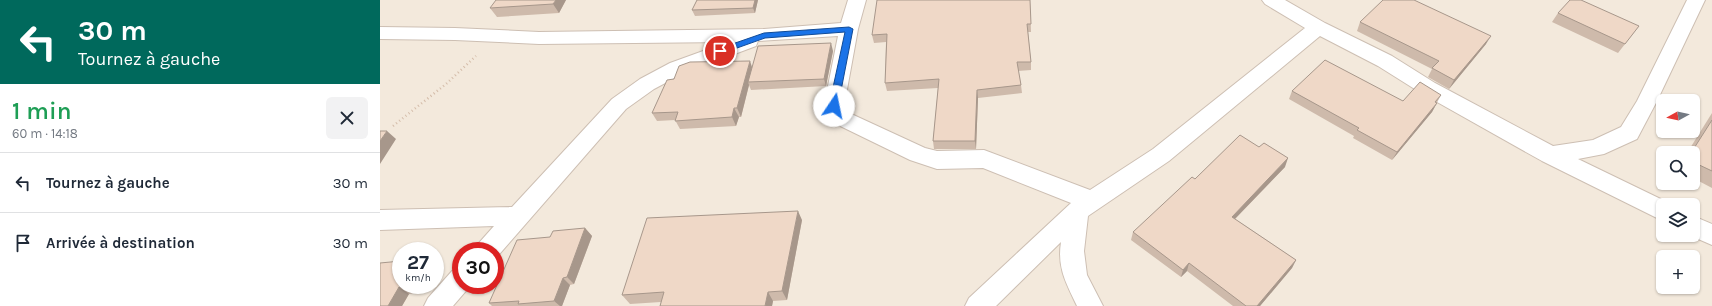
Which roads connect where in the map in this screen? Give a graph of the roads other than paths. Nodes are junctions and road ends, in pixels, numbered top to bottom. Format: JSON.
{"nodes":[{"id":1,"x":857,"y":0,"type":"edge"},
{"id":2,"x":1271,"y":0,"type":"edge"},
{"id":3,"x":1696,"y":0,"type":"edge"},
{"id":4,"x":1318,"y":27,"type":"junction"},
{"id":5,"x":849,"y":29,"type":"junction"},
{"id":6,"x":380,"y":33,"type":"edge"},
{"id":7,"x":764,"y":35,"type":"junction"},
{"id":8,"x":689,"y":36,"type":"junction"},
{"id":9,"x":677,"y":68,"type":"junction"},
{"id":10,"x":1550,"y":155,"type":"junction"},
{"id":11,"x":1084,"y":206,"type":"junction"},
{"id":12,"x":1656,"y":208,"type":"edge"},
{"id":13,"x":520,"y":216,"type":"junction"},
{"id":14,"x":380,"y":220,"type":"edge"},
{"id":15,"x":1700,"y":229,"type":"edge"},
{"id":16,"x":1712,"y":235,"type":"edge"},
{"id":17,"x":495,"y":242,"type":"edge"},
{"id":18,"x":452,"y":289,"type":"edge"},
{"id":19,"x":436,"y":306,"type":"edge"},
{"id":20,"x":978,"y":306,"type":"edge"},
{"id":21,"x":1090,"y":306,"type":"edge"}],
"edges":[{"from":1,"to":5,"type":"street"},
{"from":2,"to":4,"type":"street"},
{"from":3,"to":10,"type":"street"},
{"from":4,"to":10,"type":"street"},
{"from":4,"to":11,"type":"street"},
{"from":5,"to":7,"type":"street"},
{"from":5,"to":11,"type":"street"},
{"from":6,"to":8,"type":"street"},
{"from":7,"to":8,"type":"street"},
{"from":7,"to":9,"type":"street"},
{"from":8,"to":9,"type":"street"},
{"from":9,"to":13,"type":"street"},
{"from":10,"to":12,"type":"street"},
{"from":11,"to":20,"type":"street"},
{"from":11,"to":21,"type":"street"},
{"from":13,"to":14,"type":"street"},
{"from":13,"to":17,"type":"street"},
{"from":15,"to":16,"type":"street"},
{"from":18,"to":19,"type":"street"}]}
